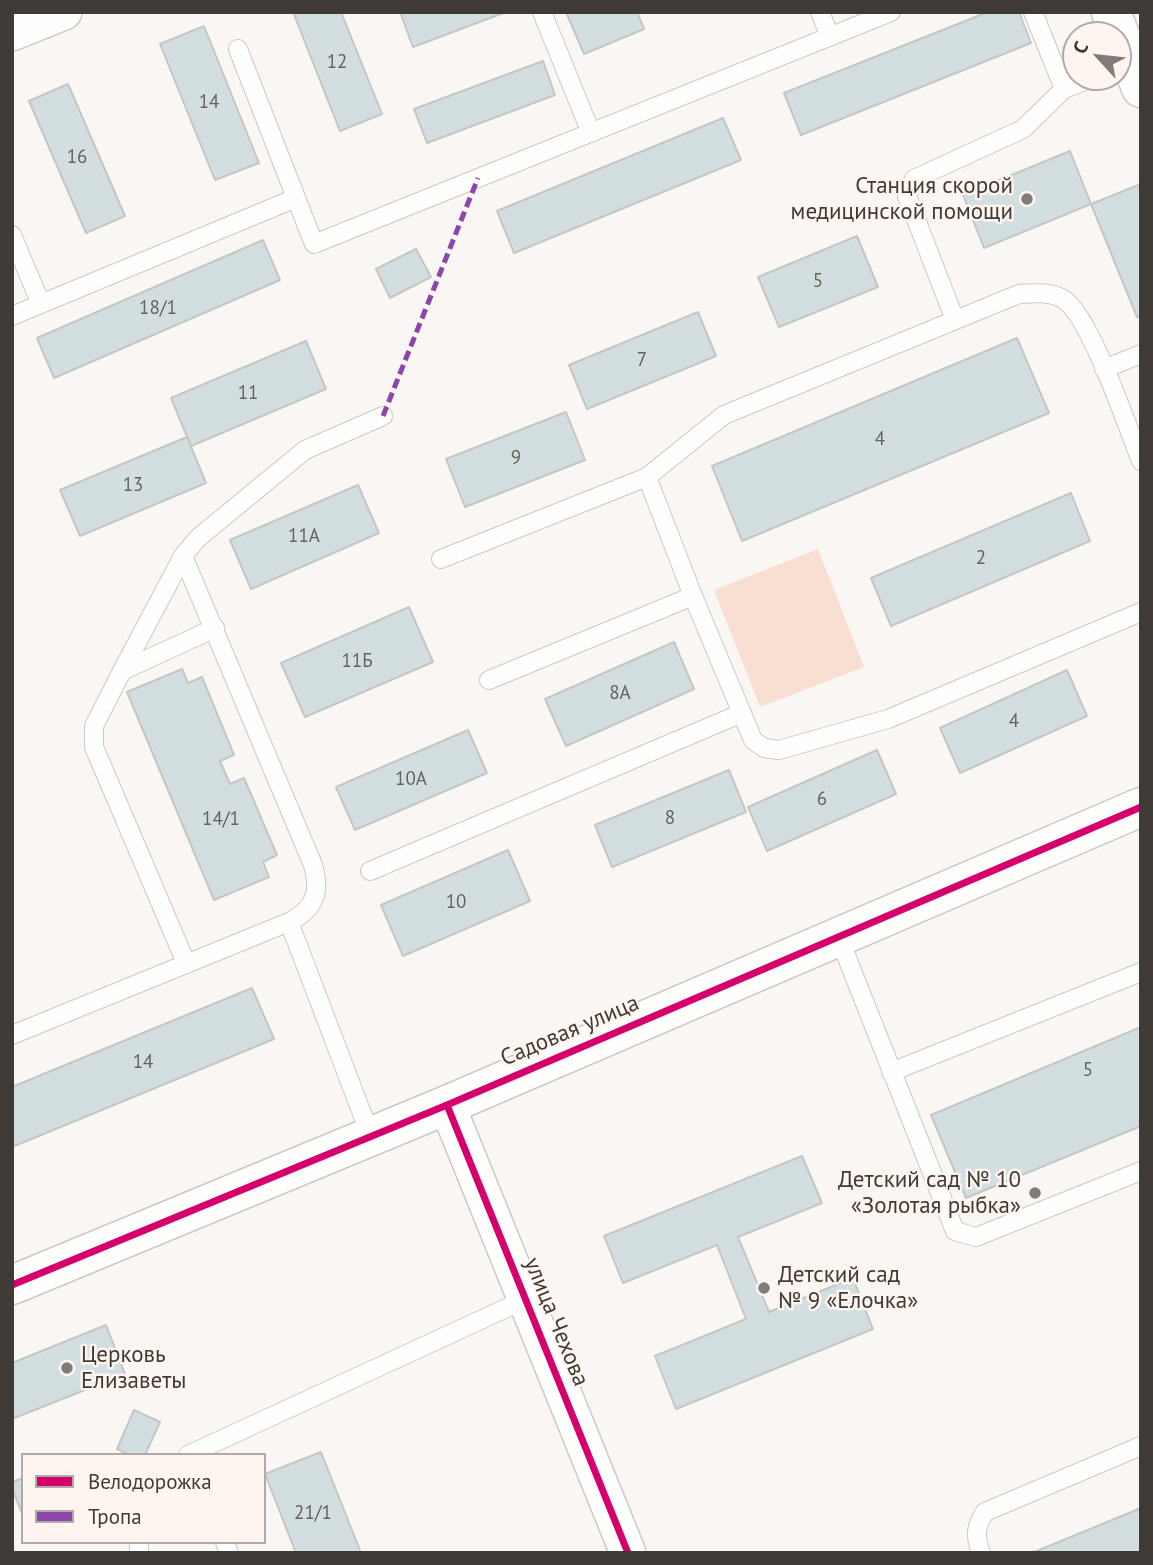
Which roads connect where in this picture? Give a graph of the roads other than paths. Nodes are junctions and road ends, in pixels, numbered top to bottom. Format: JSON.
{"nodes":[{"id":1,"x":64,"y":12,"type":"edge"},
{"id":2,"x":542,"y":12,"type":"edge"},
{"id":3,"x":820,"y":12,"type":"edge"},
{"id":4,"x":891,"y":12,"type":"edge"},
{"id":5,"x":1033,"y":12,"type":"edge"},
{"id":6,"x":12,"y":33,"type":"edge"},
{"id":7,"x":830,"y":37,"type":"junction"},
{"id":8,"x":239,"y":49,"type":"dead end"},
{"id":9,"x":1062,"y":84,"type":"edge"},
{"id":10,"x":1062,"y":91,"type":"edge"},
{"id":11,"x":591,"y":133,"type":"junction"},
{"id":12,"x":296,"y":198,"type":"junction"},
{"id":13,"x":12,"y":235,"type":"edge"},
{"id":14,"x":41,"y":304,"type":"junction"},
{"id":15,"x":12,"y":316,"type":"edge"},
{"id":16,"x":955,"y":320,"type":"junction"},
{"id":17,"x":1141,"y":355,"type":"edge"},
{"id":18,"x":1104,"y":369,"type":"junction"},
{"id":19,"x":383,"y":416,"type":"dead end"},
{"id":20,"x":1141,"y":461,"type":"edge"},
{"id":21,"x":647,"y":477,"type":"junction"},
{"id":22,"x":183,"y":556,"type":"junction"},
{"id":23,"x":441,"y":559,"type":"dead end"},
{"id":24,"x":693,"y":596,"type":"junction"},
{"id":25,"x":1141,"y":612,"type":"edge"},
{"id":26,"x":215,"y":628,"type":"junction"},
{"id":27,"x":122,"y":671,"type":"junction"},
{"id":28,"x":489,"y":680,"type":"dead end"},
{"id":29,"x":742,"y":713,"type":"junction"},
{"id":30,"x":1141,"y":807,"type":"edge"},
{"id":31,"x":370,"y":871,"type":"dead end"},
{"id":32,"x":289,"y":922,"type":"junction"},
{"id":33,"x":838,"y":935,"type":"junction"},
{"id":34,"x":186,"y":963,"type":"junction"},
{"id":35,"x":1141,"y":972,"type":"edge"},
{"id":36,"x":12,"y":1035,"type":"edge"},
{"id":37,"x":891,"y":1072,"type":"junction"},
{"id":38,"x":447,"y":1105,"type":"junction"},
{"id":39,"x":371,"y":1137,"type":"junction"},
{"id":40,"x":1141,"y":1171,"type":"edge"},
{"id":41,"x":12,"y":1285,"type":"edge"},
{"id":42,"x":526,"y":1299,"type":"junction"},
{"id":43,"x":1141,"y":1446,"type":"edge"},
{"id":44,"x":192,"y":1453,"type":"edge"},
{"id":45,"x":628,"y":1553,"type":"edge"},
{"id":46,"x":981,"y":1553,"type":"edge"}],
"edges":[{"from":1,"to":6,"type":"street"},
{"from":2,"to":11,"type":"lane"},
{"from":3,"to":7,"type":"lane"},
{"from":4,"to":7,"type":"lane"},
{"from":5,"to":9,"type":"lane"},
{"from":7,"to":11,"type":"lane"},
{"from":8,"to":12,"type":"lane"},
{"from":10,"to":16,"type":"lane"},
{"from":11,"to":12,"type":"lane"},
{"from":12,"to":14,"type":"lane"},
{"from":13,"to":14,"type":"lane"},
{"from":14,"to":15,"type":"lane"},
{"from":16,"to":18,"type":"lane"},
{"from":16,"to":21,"type":"lane"},
{"from":17,"to":18,"type":"lane"},
{"from":18,"to":20,"type":"lane"},
{"from":19,"to":22,"type":"lane"},
{"from":21,"to":23,"type":"lane"},
{"from":21,"to":24,"type":"lane"},
{"from":22,"to":26,"type":"lane"},
{"from":22,"to":27,"type":"lane"},
{"from":24,"to":28,"type":"lane"},
{"from":24,"to":29,"type":"lane"},
{"from":25,"to":29,"type":"lane"},
{"from":26,"to":27,"type":"lane"},
{"from":26,"to":32,"type":"lane"},
{"from":27,"to":34,"type":"lane"},
{"from":29,"to":31,"type":"lane"},
{"from":30,"to":33,"type":"street","name":"Садовая улица"},
{"from":32,"to":34,"type":"lane"},
{"from":32,"to":39,"type":"lane"},
{"from":33,"to":37,"type":"lane"},
{"from":33,"to":38,"type":"street","name":"Садовая улица"},
{"from":34,"to":36,"type":"lane"},
{"from":35,"to":37,"type":"lane"},
{"from":37,"to":40,"type":"lane"},
{"from":38,"to":39,"type":"street","name":"Садовая улица"},
{"from":38,"to":42,"type":"street","name":"улица Чехова"},
{"from":39,"to":41,"type":"street","name":"Садовая улица"},
{"from":42,"to":44,"type":"lane"},
{"from":42,"to":45,"type":"street","name":"улица Чехова"},
{"from":43,"to":46,"type":"lane"}]}
